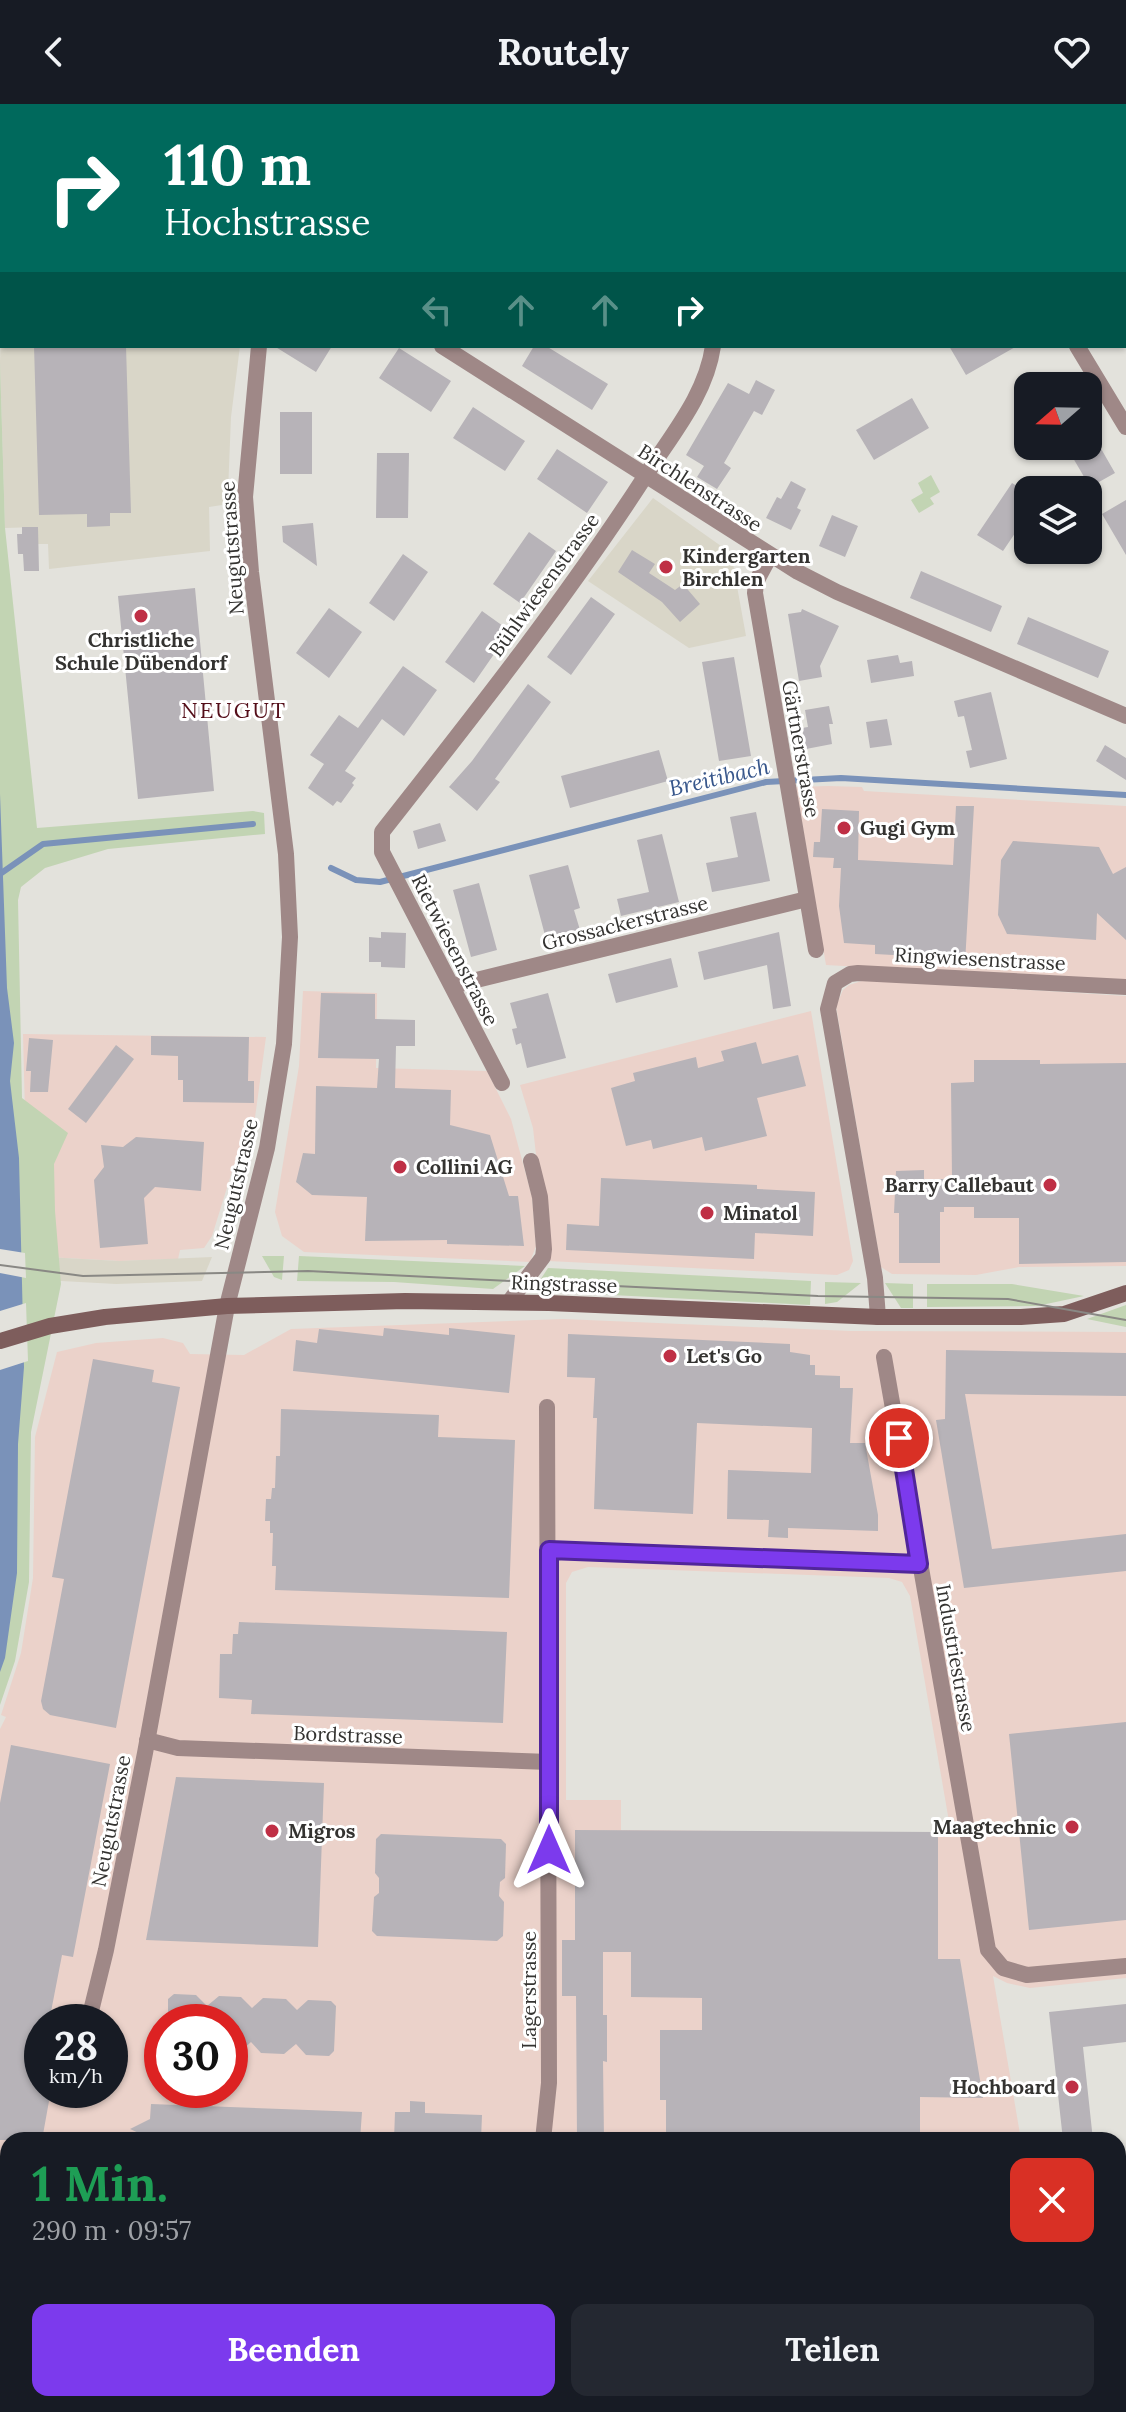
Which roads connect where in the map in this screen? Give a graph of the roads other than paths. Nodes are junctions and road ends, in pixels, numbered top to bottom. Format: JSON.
{"nodes":[{"id":1,"x":259,"y":348,"type":"edge"},
{"id":2,"x":445,"y":348,"type":"edge"},
{"id":3,"x":713,"y":348,"type":"edge"},
{"id":4,"x":1078,"y":348,"type":"edge"},
{"id":5,"x":1126,"y":427,"type":"edge"},
{"id":6,"x":645,"y":476,"type":"junction"},
{"id":7,"x":770,"y":556,"type":"junction"},
{"id":8,"x":1126,"y":716,"type":"edge"},
{"id":9,"x":382,"y":832,"type":"joint"},
{"id":10,"x":807,"y":899,"type":"junction"},
{"id":11,"x":816,"y":950,"type":"dead end"},
{"id":12,"x":452,"y":986,"type":"junction"},
{"id":13,"x":1126,"y":987,"type":"edge"},
{"id":14,"x":502,"y":1083,"type":"dead end"},
{"id":15,"x":531,"y":1161,"type":"dead end"},
{"id":16,"x":1126,"y":1293,"type":"edge"},
{"id":17,"x":509,"y":1302,"type":"junction"},
{"id":18,"x":227,"y":1306,"type":"junction"},
{"id":19,"x":878,"y":1317,"type":"junction"},
{"id":20,"x":0,"y":1341,"type":"edge"},
{"id":21,"x":884,"y":1357,"type":"dead end"},
{"id":22,"x":547,"y":1407,"type":"dead end"},
{"id":23,"x":549,"y":1550,"type":"junction"},
{"id":24,"x":919,"y":1564,"type":"junction"},
{"id":25,"x":147,"y":1740,"type":"junction"},
{"id":26,"x":549,"y":1762,"type":"junction"},
{"id":27,"x":1126,"y":1966,"type":"edge"},
{"id":28,"x":93,"y":2004,"type":"edge"},
{"id":29,"x":544,"y":2132,"type":"edge"}],
"edges":[{"from":1,"to":18,"type":"street","name":"Neugutstrasse"},
{"from":2,"to":6,"type":"street","name":"Birchlenstrasse"},
{"from":3,"to":6,"type":"street","name":"Bühlwiesenstrasse"},
{"from":4,"to":5,"type":"street"},
{"from":6,"to":7,"type":"street","name":"Birchlenstrasse"},
{"from":6,"to":9,"type":"street","name":"Bühlwiesenstrasse"},
{"from":7,"to":8,"type":"street","name":"Birchlenstrasse"},
{"from":7,"to":10,"type":"street","name":"Gärtnerstrasse"},
{"from":9,"to":12,"type":"street","name":"Rietwiesenstrasse"},
{"from":10,"to":11,"type":"street","name":"Gärtnerstrasse"},
{"from":10,"to":12,"type":"street","name":"Grossackerstrasse"},
{"from":12,"to":14,"type":"street","name":"Rietwiesenstrasse"},
{"from":13,"to":19,"type":"street","name":"Ringwiesenstrasse"},
{"from":15,"to":17,"type":"street"},
{"from":16,"to":19,"type":"main road","name":"Ringstrasse"},
{"from":17,"to":18,"type":"main road","name":"Ringstrasse"},
{"from":17,"to":19,"type":"main road","name":"Ringstrasse"},
{"from":18,"to":20,"type":"main road","name":"Ringstrasse"},
{"from":18,"to":25,"type":"street","name":"Neugutstrasse"},
{"from":21,"to":24,"type":"street","name":"Industriestrasse"},
{"from":22,"to":23,"type":"street","name":"Lagerstrasse"},
{"from":23,"to":24,"type":"street"},
{"from":23,"to":26,"type":"street","name":"Lagerstrasse"},
{"from":24,"to":27,"type":"street","name":"Industriestrasse"},
{"from":25,"to":26,"type":"street","name":"Bordstrasse"},
{"from":25,"to":28,"type":"street","name":"Neugutstrasse"},
{"from":26,"to":29,"type":"street","name":"Lagerstrasse"}]}
